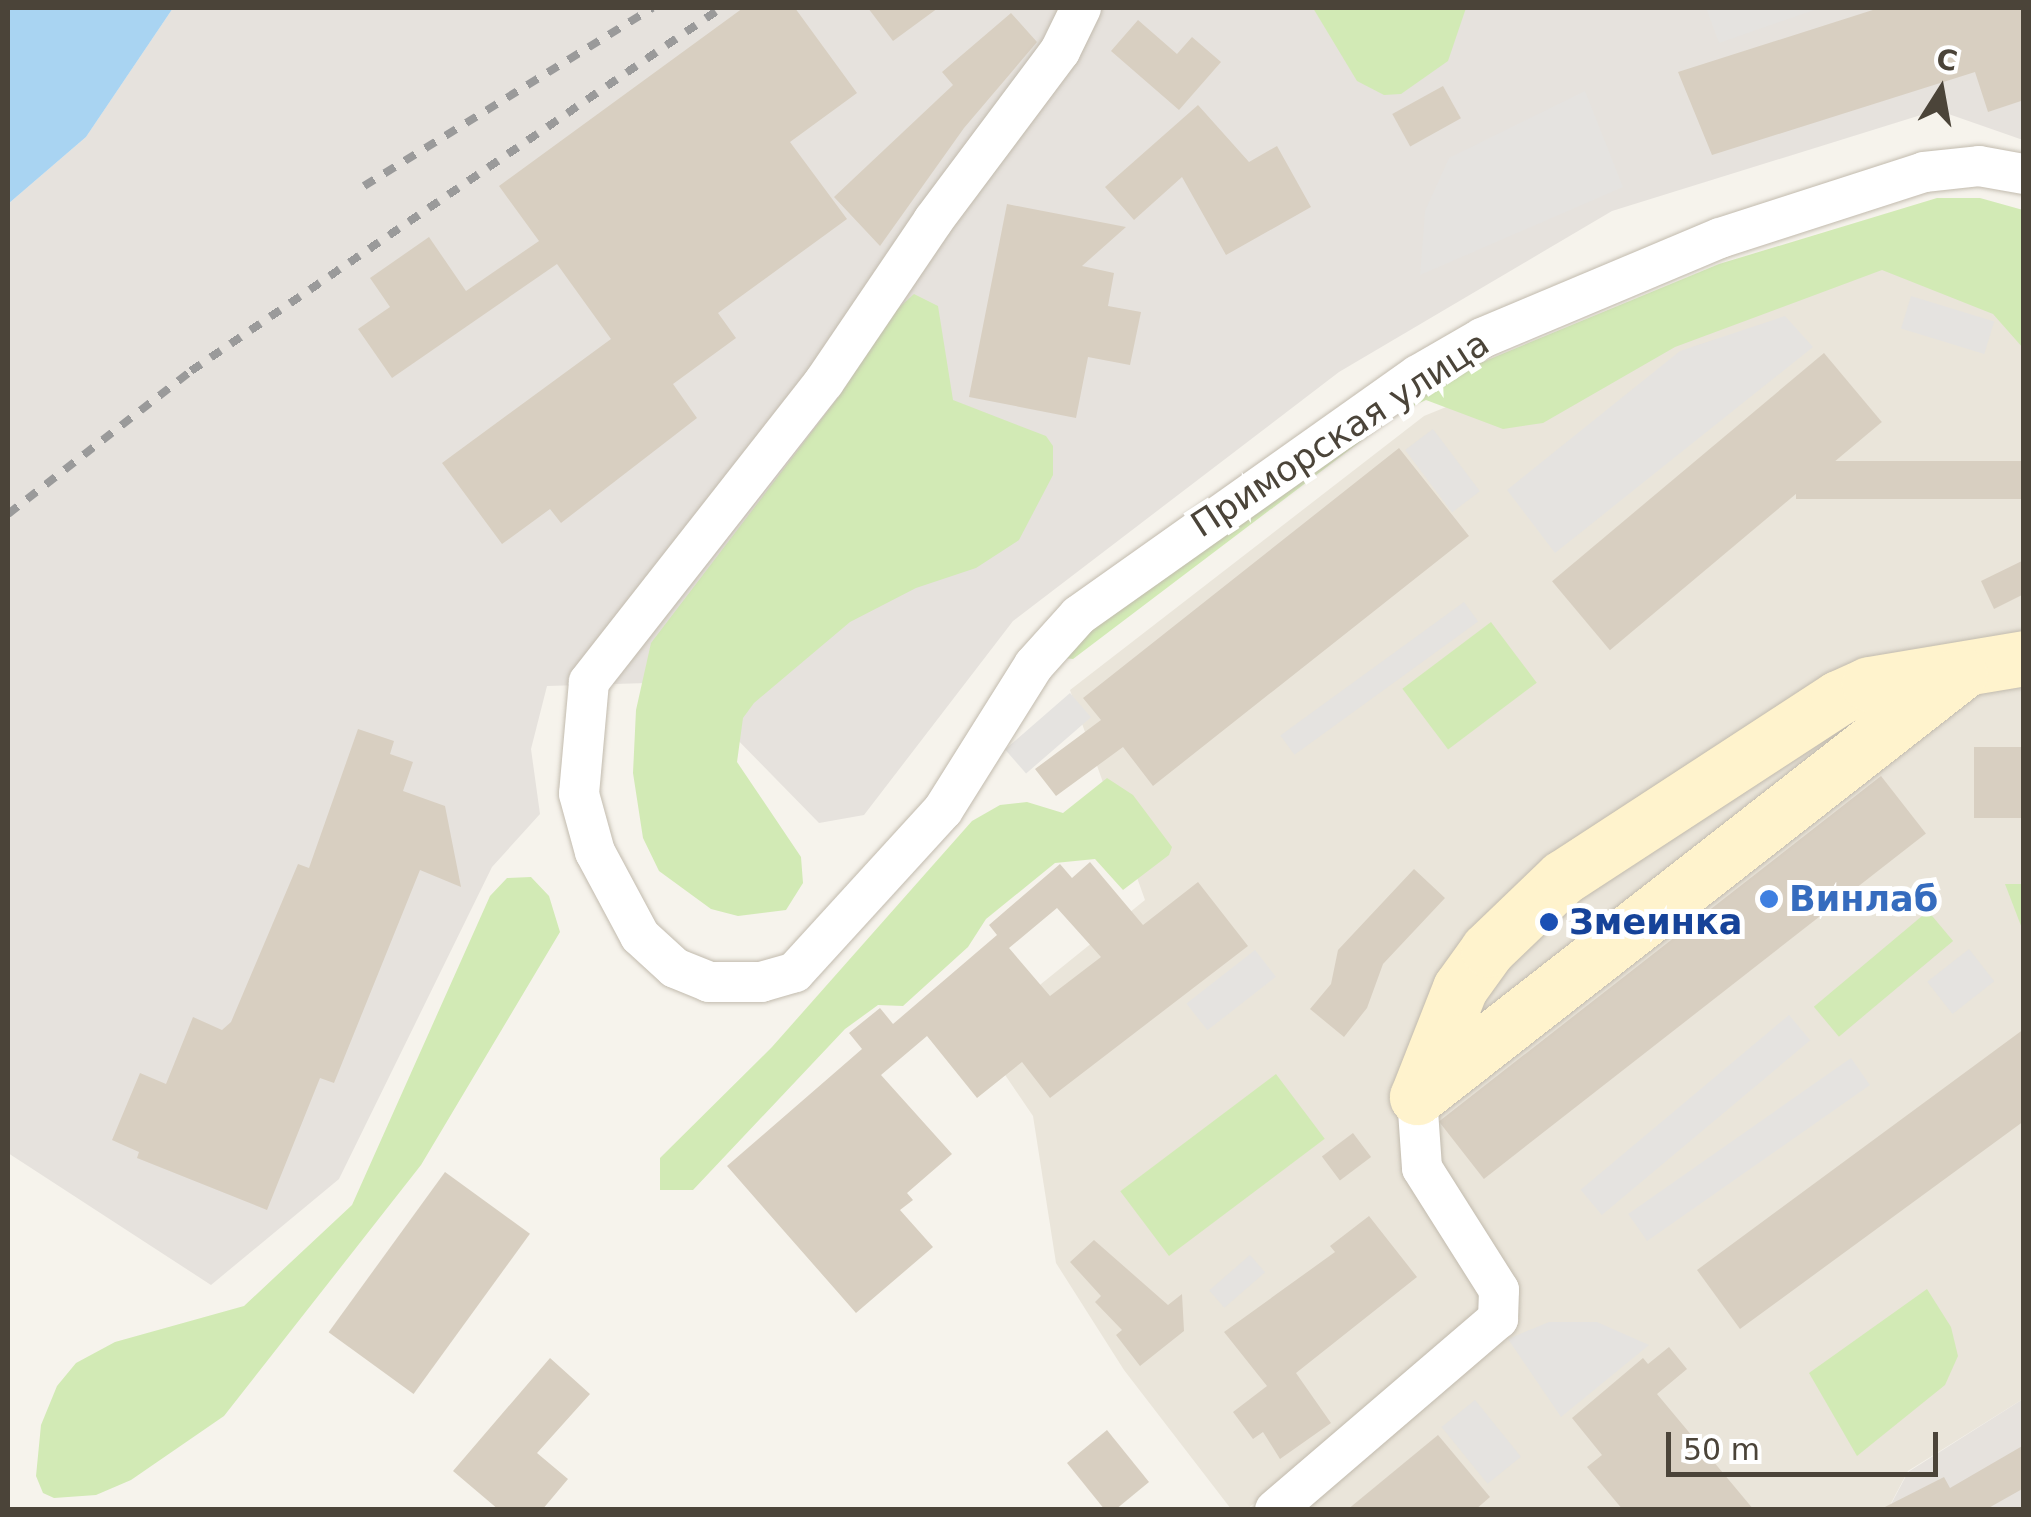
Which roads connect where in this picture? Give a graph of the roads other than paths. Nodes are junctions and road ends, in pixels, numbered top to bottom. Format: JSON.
{"nodes":[{"id":1,"x":1080,"y":8,"type":"edge"},
{"id":2,"x":2024,"y":174,"type":"edge"},
{"id":3,"x":1999,"y":660,"type":"edge"},
{"id":4,"x":1418,"y":1097,"type":"junction"},
{"id":5,"x":1275,"y":1510,"type":"edge"}],
"edges":[{"from":1,"to":2,"type":"street","name":"Приморская улица"},
{"from":3,"to":4,"type":"main road"},
{"from":3,"to":4,"type":"main road"},
{"from":4,"to":5,"type":"street"}]}
